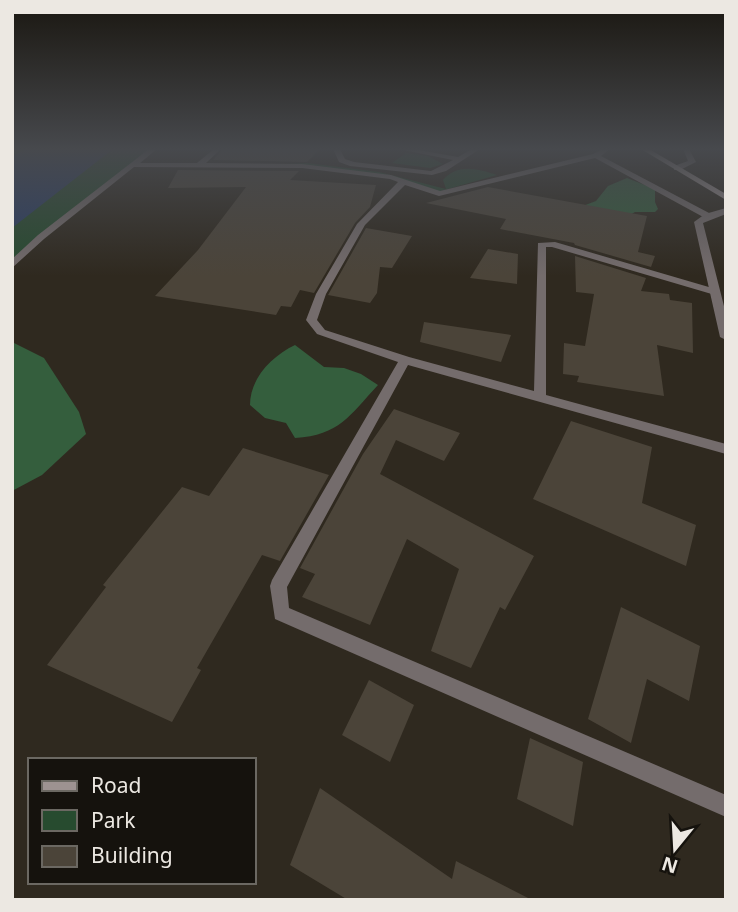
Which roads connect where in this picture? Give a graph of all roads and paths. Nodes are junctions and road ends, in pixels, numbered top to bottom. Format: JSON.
{"nodes":[{"id":1,"x":97,"y":192,"type":"edge"},
{"id":2,"x":393,"y":192,"type":"edge"},
{"id":3,"x":432,"y":192,"type":"edge"},
{"id":4,"x":449,"y":192,"type":"edge"},
{"id":5,"x":662,"y":192,"type":"edge"},
{"id":6,"x":726,"y":211,"type":"edge"},
{"id":7,"x":708,"y":216,"type":"junction"},
{"id":8,"x":12,"y":265,"type":"edge"},
{"id":9,"x":715,"y":292,"type":"junction"},
{"id":10,"x":726,"y":337,"type":"edge"},
{"id":11,"x":405,"y":360,"type":"junction"},
{"id":12,"x":540,"y":397,"type":"junction"},
{"id":13,"x":726,"y":449,"type":"edge"},
{"id":14,"x":726,"y":806,"type":"edge"}],
"edges":[{"from":1,"to":8,"type":"street"},
{"from":2,"to":11,"type":"street"},
{"from":3,"to":4,"type":"street"},
{"from":5,"to":7,"type":"street"},
{"from":6,"to":7,"type":"street"},
{"from":7,"to":9,"type":"street"},
{"from":9,"to":10,"type":"street"},
{"from":9,"to":12,"type":"street"},
{"from":11,"to":12,"type":"street"},
{"from":11,"to":14,"type":"street"},
{"from":12,"to":13,"type":"street"}]}
